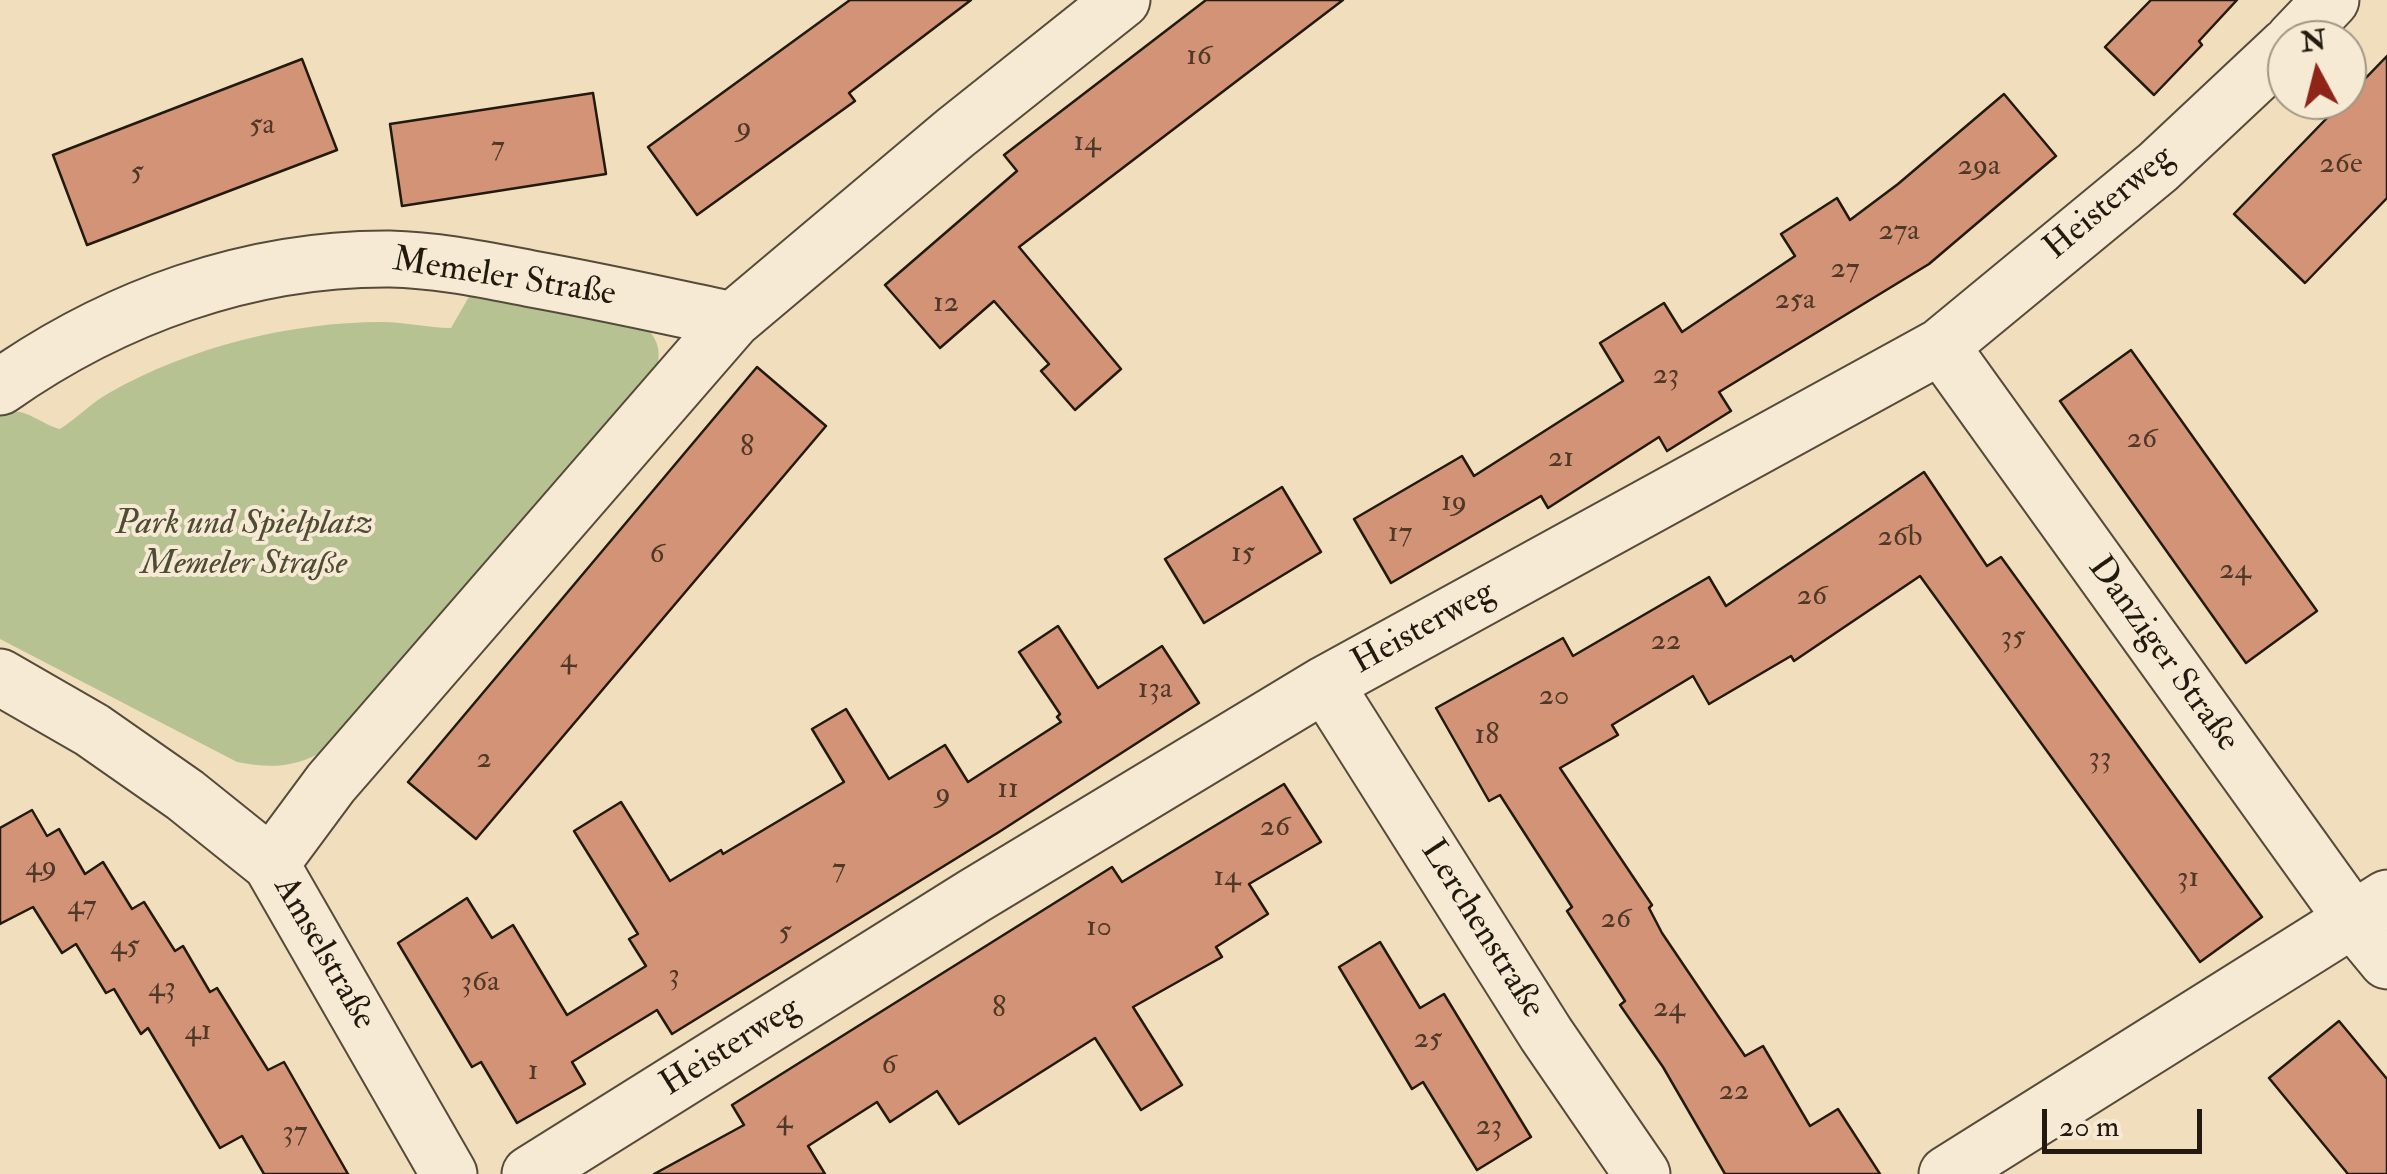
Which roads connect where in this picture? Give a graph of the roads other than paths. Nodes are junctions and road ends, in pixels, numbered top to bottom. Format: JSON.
{"nodes":[{"id":1,"x":1122,"y":0,"type":"edge"},
{"id":2,"x":2331,"y":0,"type":"edge"},
{"id":3,"x":2312,"y":20,"type":"edge"},
{"id":4,"x":2267,"y":65,"type":"edge"},
{"id":5,"x":733,"y":320,"type":"junction"},
{"id":6,"x":1941,"y":346,"type":"junction"},
{"id":7,"x":0,"y":388,"type":"edge"},
{"id":8,"x":0,"y":677,"type":"edge"},
{"id":9,"x":1325,"y":684,"type":"junction"},
{"id":10,"x":271,"y":864,"type":"junction"},
{"id":11,"x":2376,"y":927,"type":"edge"},
{"id":12,"x":537,"y":1170,"type":"edge"},
{"id":13,"x":449,"y":1174,"type":"edge"},
{"id":14,"x":1642,"y":1174,"type":"edge"},
{"id":15,"x":1947,"y":1174,"type":"edge"}],
"edges":[{"from":1,"to":5,"type":"street"},
{"from":2,"to":3,"type":"street"},
{"from":4,"to":6,"type":"street","name":"Heisterweg"},
{"from":5,"to":7,"type":"street","name":"Memeler Straße"},
{"from":5,"to":10,"type":"street"},
{"from":6,"to":9,"type":"street","name":"Heisterweg"},
{"from":6,"to":11,"type":"street","name":"Danziger Straße"},
{"from":8,"to":10,"type":"street","name":"Amselstraße"},
{"from":9,"to":12,"type":"street","name":"Heisterweg"},
{"from":9,"to":14,"type":"street","name":"Lerchenstraße"},
{"from":10,"to":13,"type":"street","name":"Amselstraße"},
{"from":11,"to":15,"type":"street"}]}
